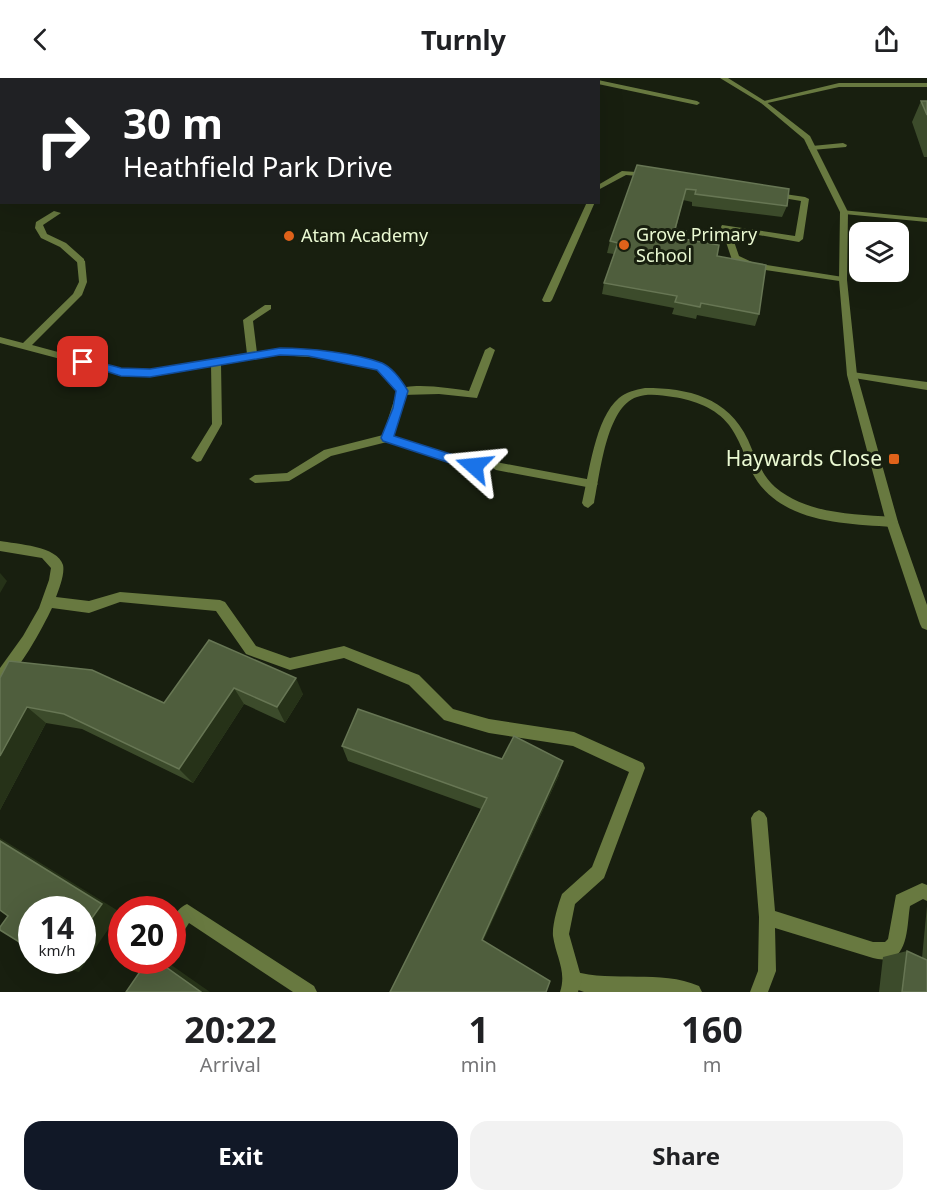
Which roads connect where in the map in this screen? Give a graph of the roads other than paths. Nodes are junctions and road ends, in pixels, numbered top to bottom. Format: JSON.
{"nodes":[{"id":1,"x":723,"y":78,"type":"edge"},
{"id":2,"x":902,"y":78,"type":"edge"},
{"id":3,"x":600,"y":82,"type":"edge"},
{"id":4,"x":907,"y":85,"type":"junction"},
{"id":5,"x":927,"y":85,"type":"edge"},
{"id":6,"x":763,"y":102,"type":"junction"},
{"id":7,"x":698,"y":103,"type":"dead end"},
{"id":8,"x":843,"y":146,"type":"dead end"},
{"id":9,"x":813,"y":148,"type":"junction"},
{"id":10,"x":658,"y":176,"type":"edge"},
{"id":11,"x":600,"y":187,"type":"edge"},
{"id":12,"x":759,"y":192,"type":"edge"},
{"id":13,"x":590,"y":204,"type":"edge"},
{"id":14,"x":844,"y":212,"type":"junction"},
{"id":15,"x":57,"y":213,"type":"dead end"},
{"id":16,"x":927,"y":220,"type":"edge"},
{"id":17,"x":843,"y":280,"type":"junction"},
{"id":18,"x":547,"y":300,"type":"dead end"},
{"id":19,"x":268,"y":307,"type":"dead end"},
{"id":20,"x":0,"y":340,"type":"edge"},
{"id":21,"x":25,"y":347,"type":"junction"},
{"id":22,"x":490,"y":351,"type":"dead end"},
{"id":23,"x":252,"y":356,"type":"junction"},
{"id":24,"x":216,"y":364,"type":"junction"},
{"id":25,"x":852,"y":375,"type":"junction"},
{"id":26,"x":927,"y":386,"type":"edge"},
{"id":27,"x":402,"y":391,"type":"junction"},
{"id":28,"x":387,"y":438,"type":"junction"},
{"id":29,"x":196,"y":458,"type":"dead end"},
{"id":30,"x":474,"y":466,"type":"dead end"},
{"id":31,"x":496,"y":466,"type":"dead end"},
{"id":32,"x":255,"y":479,"type":"dead end"},
{"id":33,"x":592,"y":484,"type":"junction"},
{"id":34,"x":588,"y":503,"type":"dead end"},
{"id":35,"x":891,"y":522,"type":"junction"},
{"id":36,"x":0,"y":546,"type":"edge"},
{"id":37,"x":48,"y":602,"type":"junction"},
{"id":38,"x":927,"y":624,"type":"edge"},
{"id":39,"x":0,"y":678,"type":"edge"},
{"id":40,"x":759,"y":818,"type":"dead end"},
{"id":41,"x":927,"y":893,"type":"edge"},
{"id":42,"x":186,"y":913,"type":"edge"},
{"id":43,"x":767,"y":916,"type":"junction"},
{"id":44,"x":571,"y":986,"type":"edge"},
{"id":45,"x":308,"y":992,"type":"edge"},
{"id":46,"x":693,"y":992,"type":"edge"},
{"id":47,"x":759,"y":992,"type":"edge"}],
"edges":[{"from":1,"to":6,"type":"street"},
{"from":2,"to":4,"type":"street"},
{"from":3,"to":7,"type":"street"},
{"from":4,"to":5,"type":"street"},
{"from":4,"to":6,"type":"street"},
{"from":6,"to":9,"type":"street"},
{"from":8,"to":9,"type":"street"},
{"from":9,"to":14,"type":"street"},
{"from":10,"to":11,"type":"street"},
{"from":12,"to":17,"type":"street"},
{"from":13,"to":18,"type":"street"},
{"from":14,"to":16,"type":"street"},
{"from":14,"to":17,"type":"street"},
{"from":15,"to":21,"type":"street"},
{"from":17,"to":25,"type":"street"},
{"from":19,"to":23,"type":"street"},
{"from":20,"to":21,"type":"street"},
{"from":21,"to":24,"type":"street"},
{"from":22,"to":27,"type":"street"},
{"from":23,"to":24,"type":"street"},
{"from":23,"to":27,"type":"street"},
{"from":24,"to":29,"type":"street"},
{"from":25,"to":26,"type":"street"},
{"from":25,"to":35,"type":"street"},
{"from":27,"to":28,"type":"street"},
{"from":28,"to":30,"type":"street"},
{"from":28,"to":32,"type":"street"},
{"from":31,"to":33,"type":"street"},
{"from":33,"to":34,"type":"street"},
{"from":33,"to":35,"type":"street"},
{"from":35,"to":38,"type":"street"},
{"from":36,"to":37,"type":"street"},
{"from":37,"to":39,"type":"street"},
{"from":37,"to":44,"type":"street"},
{"from":40,"to":43,"type":"street"},
{"from":41,"to":43,"type":"street"},
{"from":42,"to":45,"type":"street"},
{"from":43,"to":47,"type":"street"},
{"from":44,"to":46,"type":"street"}]}
